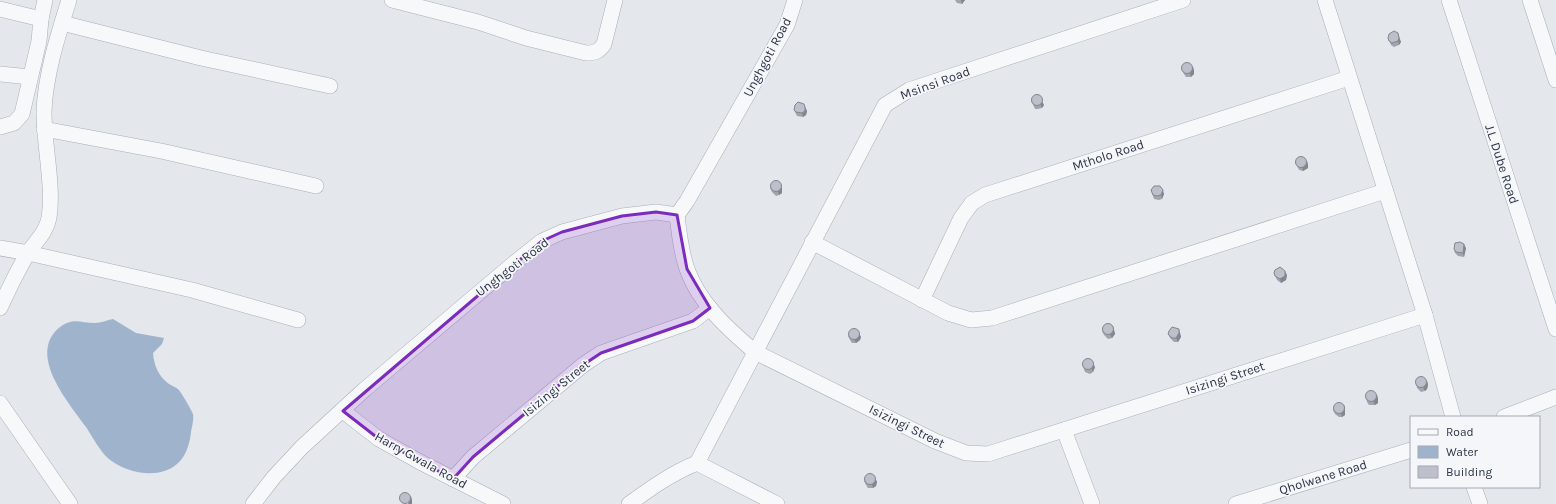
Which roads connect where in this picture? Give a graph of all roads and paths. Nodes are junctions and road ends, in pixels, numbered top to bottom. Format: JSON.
{"nodes":[{"id":1,"x":45,"y":0,"type":"edge"},
{"id":2,"x":69,"y":0,"type":"edge"},
{"id":3,"x":392,"y":0,"type":"edge"},
{"id":4,"x":615,"y":0,"type":"edge"},
{"id":5,"x":795,"y":0,"type":"edge"},
{"id":6,"x":1183,"y":0,"type":"edge"},
{"id":7,"x":1325,"y":0,"type":"edge"},
{"id":8,"x":1449,"y":0,"type":"edge"},
{"id":9,"x":1530,"y":0,"type":"edge"},
{"id":10,"x":0,"y":9,"type":"edge"},
{"id":11,"x":41,"y":19,"type":"junction"},
{"id":12,"x":62,"y":23,"type":"junction"},
{"id":13,"x":0,"y":74,"type":"edge"},
{"id":14,"x":30,"y":77,"type":"junction"},
{"id":15,"x":1349,"y":78,"type":"junction"},
{"id":16,"x":1556,"y":80,"type":"edge"},
{"id":17,"x":330,"y":86,"type":"dead end"},
{"id":18,"x":0,"y":127,"type":"edge"},
{"id":19,"x":44,"y":129,"type":"junction"},
{"id":20,"x":316,"y":186,"type":"dead end"},
{"id":21,"x":1385,"y":191,"type":"junction"},
{"id":22,"x":677,"y":214,"type":"junction"},
{"id":23,"x":812,"y":242,"type":"junction"},
{"id":24,"x":0,"y":248,"type":"edge"},
{"id":25,"x":28,"y":253,"type":"junction"},
{"id":26,"x":922,"y":300,"type":"junction"},
{"id":27,"x":0,"y":308,"type":"edge"},
{"id":28,"x":710,"y":308,"type":"junction"},
{"id":29,"x":1425,"y":315,"type":"junction"},
{"id":30,"x":298,"y":320,"type":"dead end"},
{"id":31,"x":1556,"y":328,"type":"edge"},
{"id":32,"x":755,"y":352,"type":"junction"},
{"id":33,"x":1556,"y":397,"type":"edge"},
{"id":34,"x":0,"y":403,"type":"edge"},
{"id":35,"x":343,"y":411,"type":"junction"},
{"id":36,"x":1453,"y":416,"type":"edge"},
{"id":37,"x":1507,"y":416,"type":"edge"},
{"id":38,"x":4,"y":418,"type":"edge"},
{"id":39,"x":1064,"y":430,"type":"junction"},
{"id":40,"x":1410,"y":450,"type":"edge"},
{"id":41,"x":697,"y":463,"type":"junction"},
{"id":42,"x":453,"y":478,"type":"junction"},
{"id":43,"x":1474,"y":488,"type":"edge"},
{"id":44,"x":1477,"y":503,"type":"edge"},
{"id":45,"x":70,"y":504,"type":"edge"},
{"id":46,"x":253,"y":504,"type":"edge"},
{"id":47,"x":503,"y":504,"type":"edge"},
{"id":48,"x":629,"y":504,"type":"edge"},
{"id":49,"x":777,"y":504,"type":"edge"},
{"id":50,"x":1092,"y":504,"type":"edge"},
{"id":51,"x":1236,"y":504,"type":"edge"}],
"edges":[{"from":1,"to":11,"type":"street"},
{"from":2,"to":12,"type":"street"},
{"from":3,"to":4,"type":"street"},
{"from":5,"to":22,"type":"street","name":"Unghgoti Road"},
{"from":6,"to":23,"type":"street","name":"Msinsi Road"},
{"from":7,"to":15,"type":"street"},
{"from":8,"to":31,"type":"street","name":"J.L. Dube Road"},
{"from":9,"to":16,"type":"street"},
{"from":10,"to":11,"type":"street"},
{"from":11,"to":14,"type":"street"},
{"from":12,"to":17,"type":"street"},
{"from":12,"to":19,"type":"street"},
{"from":13,"to":14,"type":"street"},
{"from":14,"to":18,"type":"street"},
{"from":15,"to":21,"type":"street"},
{"from":15,"to":26,"type":"street","name":"Mtholo Road"},
{"from":19,"to":20,"type":"street"},
{"from":19,"to":25,"type":"street"},
{"from":21,"to":26,"type":"street"},
{"from":21,"to":29,"type":"street"},
{"from":22,"to":28,"type":"street"},
{"from":22,"to":35,"type":"street","name":"Unghgoti Road"},
{"from":23,"to":26,"type":"street"},
{"from":23,"to":32,"type":"street","name":"Msinsi Road"},
{"from":24,"to":25,"type":"street"},
{"from":25,"to":27,"type":"street"},
{"from":25,"to":30,"type":"street"},
{"from":28,"to":32,"type":"street","name":"Isizingi Street"},
{"from":28,"to":42,"type":"street","name":"Isizingi Street"},
{"from":29,"to":36,"type":"street"},
{"from":29,"to":39,"type":"street","name":"Isizingi Street"},
{"from":32,"to":39,"type":"street","name":"Isizingi Street"},
{"from":32,"to":41,"type":"street","name":"Msinsi Road"},
{"from":33,"to":37,"type":"street"},
{"from":34,"to":38,"type":"street"},
{"from":35,"to":42,"type":"street","name":"Harry Gwala Road"},
{"from":35,"to":46,"type":"street","name":"Unghgoti Road"},
{"from":38,"to":45,"type":"street"},
{"from":39,"to":50,"type":"street"},
{"from":40,"to":51,"type":"street","name":"Qholwane Road"},
{"from":41,"to":48,"type":"street"},
{"from":41,"to":49,"type":"street"},
{"from":42,"to":47,"type":"street","name":"Harry Gwala Road"},
{"from":43,"to":44,"type":"street"}]}
